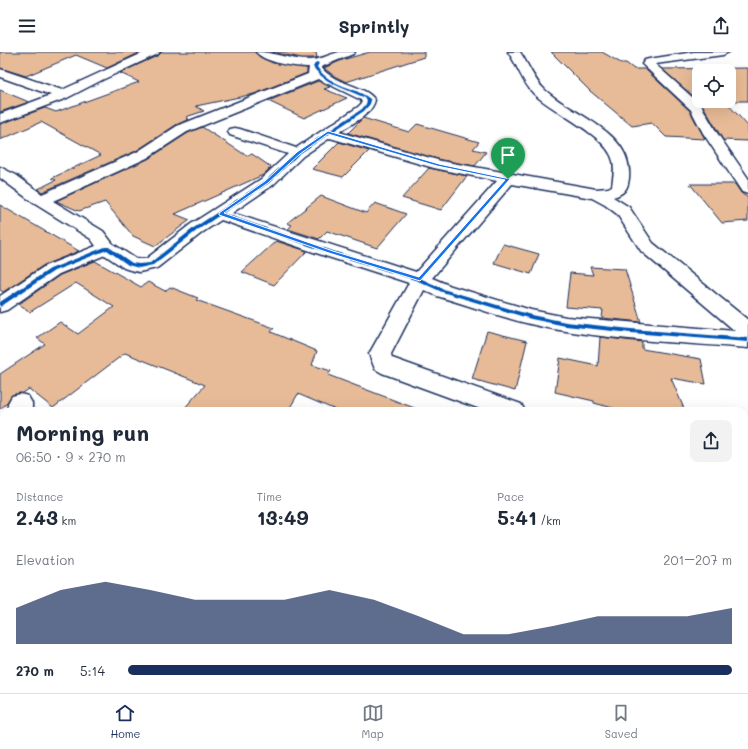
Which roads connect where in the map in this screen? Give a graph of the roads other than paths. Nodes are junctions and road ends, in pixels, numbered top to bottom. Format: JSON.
{"nodes":[{"id":1,"x":154,"y":52,"type":"edge"},
{"id":2,"x":262,"y":52,"type":"edge"},
{"id":3,"x":349,"y":52,"type":"edge"},
{"id":4,"x":514,"y":52,"type":"edge"},
{"id":5,"x":723,"y":52,"type":"edge"},
{"id":6,"x":316,"y":65,"type":"junction"},
{"id":7,"x":0,"y":73,"type":"edge"},
{"id":8,"x":63,"y":95,"type":"junction"},
{"id":9,"x":0,"y":119,"type":"edge"},
{"id":10,"x":235,"y":132,"type":"dead end"},
{"id":11,"x":328,"y":133,"type":"junction"},
{"id":12,"x":298,"y":153,"type":"junction"},
{"id":13,"x":0,"y":172,"type":"edge"},
{"id":14,"x":508,"y":179,"type":"junction"},
{"id":15,"x":748,"y":189,"type":"edge"},
{"id":16,"x":596,"y":194,"type":"junction"},
{"id":17,"x":41,"y":201,"type":"junction"},
{"id":18,"x":220,"y":214,"type":"junction"},
{"id":19,"x":107,"y":248,"type":"junction"},
{"id":20,"x":420,"y":280,"type":"junction"},
{"id":21,"x":0,"y":305,"type":"edge"},
{"id":22,"x":748,"y":331,"type":"edge"},
{"id":23,"x":748,"y":340,"type":"edge"},
{"id":24,"x":502,"y":407,"type":"edge"}],
"edges":[{"from":1,"to":8,"type":"street"},
{"from":2,"to":6,"type":"street"},
{"from":3,"to":6,"type":"street"},
{"from":4,"to":16,"type":"street"},
{"from":5,"to":15,"type":"street"},
{"from":6,"to":11,"type":"street"},
{"from":6,"to":17,"type":"street"},
{"from":7,"to":8,"type":"street"},
{"from":8,"to":9,"type":"street"},
{"from":10,"to":12,"type":"street"},
{"from":11,"to":12,"type":"street"},
{"from":11,"to":14,"type":"street"},
{"from":12,"to":18,"type":"street"},
{"from":13,"to":17,"type":"street"},
{"from":14,"to":16,"type":"street"},
{"from":14,"to":20,"type":"street"},
{"from":16,"to":22,"type":"street"},
{"from":17,"to":19,"type":"street"},
{"from":18,"to":19,"type":"street"},
{"from":18,"to":20,"type":"street"},
{"from":19,"to":21,"type":"street"},
{"from":20,"to":23,"type":"street"},
{"from":20,"to":24,"type":"street"}]}
